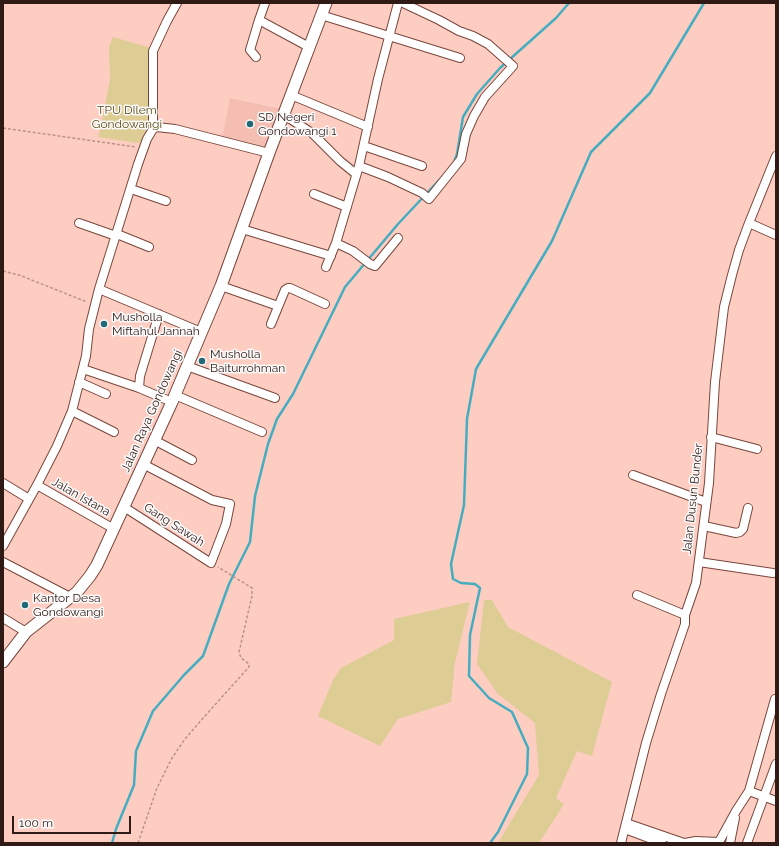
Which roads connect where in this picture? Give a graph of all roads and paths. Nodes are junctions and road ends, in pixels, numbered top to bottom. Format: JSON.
{"nodes":[{"id":1,"x":177,"y":3,"type":"edge"},
{"id":2,"x":265,"y":3,"type":"edge"},
{"id":3,"x":326,"y":3,"type":"edge"},
{"id":4,"x":398,"y":3,"type":"edge"},
{"id":5,"x":403,"y":3,"type":"edge"},
{"id":6,"x":322,"y":15,"type":"junction"},
{"id":7,"x":259,"y":20,"type":"junction"},
{"id":8,"x":389,"y":35,"type":"junction"},
{"id":9,"x":309,"y":47,"type":"junction"},
{"id":10,"x":256,"y":58,"type":"dead end"},
{"id":11,"x":460,"y":58,"type":"dead end"},
{"id":12,"x":291,"y":95,"type":"junction"},
{"id":13,"x":284,"y":116,"type":"junction"},
{"id":14,"x":368,"y":127,"type":"junction"},
{"id":15,"x":3,"y":129,"type":"edge"},
{"id":16,"x":153,"y":129,"type":"junction"},
{"id":17,"x":364,"y":146,"type":"junction"},
{"id":18,"x":144,"y":148,"type":"junction"},
{"id":19,"x":269,"y":153,"type":"junction"},
{"id":20,"x":776,"y":156,"type":"edge"},
{"id":21,"x":422,"y":166,"type":"dead end"},
{"id":22,"x":358,"y":170,"type":"junction"},
{"id":23,"x":131,"y":189,"type":"junction"},
{"id":24,"x":314,"y":194,"type":"dead end"},
{"id":25,"x":166,"y":201,"type":"dead end"},
{"id":26,"x":347,"y":207,"type":"junction"},
{"id":27,"x":79,"y":223,"type":"dead end"},
{"id":28,"x":749,"y":223,"type":"junction"},
{"id":29,"x":242,"y":229,"type":"junction"},
{"id":30,"x":117,"y":235,"type":"junction"},
{"id":31,"x":776,"y":235,"type":"edge"},
{"id":32,"x":398,"y":238,"type":"dead end"},
{"id":33,"x":336,"y":243,"type":"junction"},
{"id":34,"x":149,"y":247,"type":"dead end"},
{"id":35,"x":331,"y":256,"type":"junction"},
{"id":36,"x":326,"y":267,"type":"dead end"},
{"id":37,"x":3,"y":271,"type":"edge"},
{"id":38,"x":221,"y":286,"type":"junction"},
{"id":39,"x":99,"y":289,"type":"junction"},
{"id":40,"x":325,"y":304,"type":"dead end"},
{"id":41,"x":95,"y":305,"type":"junction"},
{"id":42,"x":278,"y":306,"type":"junction"},
{"id":43,"x":159,"y":314,"type":"junction"},
{"id":44,"x":271,"y":324,"type":"dead end"},
{"id":45,"x":201,"y":332,"type":"junction"},
{"id":46,"x":187,"y":366,"type":"junction"},
{"id":47,"x":82,"y":368,"type":"junction"},
{"id":48,"x":79,"y":382,"type":"junction"},
{"id":49,"x":139,"y":388,"type":"junction"},
{"id":50,"x":106,"y":394,"type":"dead end"},
{"id":51,"x":275,"y":398,"type":"dead end"},
{"id":52,"x":173,"y":399,"type":"junction"},
{"id":53,"x":72,"y":411,"type":"junction"},
{"id":54,"x":114,"y":432,"type":"dead end"},
{"id":55,"x":262,"y":432,"type":"dead end"},
{"id":56,"x":711,"y":437,"type":"junction"},
{"id":57,"x":154,"y":440,"type":"junction"},
{"id":58,"x":757,"y":449,"type":"dead end"},
{"id":59,"x":192,"y":460,"type":"dead end"},
{"id":60,"x":143,"y":464,"type":"junction"},
{"id":61,"x":633,"y":475,"type":"dead end"},
{"id":62,"x":3,"y":483,"type":"edge"},
{"id":63,"x":37,"y":486,"type":"junction"},
{"id":64,"x":29,"y":499,"type":"junction"},
{"id":65,"x":706,"y":502,"type":"junction"},
{"id":66,"x":124,"y":507,"type":"junction"},
{"id":67,"x":748,"y":508,"type":"dead end"},
{"id":68,"x":704,"y":526,"type":"junction"},
{"id":69,"x":114,"y":529,"type":"junction"},
{"id":70,"x":3,"y":546,"type":"edge"},
{"id":71,"x":3,"y":562,"type":"edge"},
{"id":72,"x":699,"y":562,"type":"junction"},
{"id":73,"x":211,"y":563,"type":"junction"},
{"id":74,"x":773,"y":573,"type":"dead end"},
{"id":75,"x":637,"y":595,"type":"dead end"},
{"id":76,"x":70,"y":597,"type":"junction"},
{"id":77,"x":685,"y":615,"type":"junction"},
{"id":78,"x":3,"y":618,"type":"edge"},
{"id":79,"x":26,"y":632,"type":"junction"},
{"id":80,"x":3,"y":662,"type":"edge"},
{"id":81,"x":776,"y":700,"type":"edge"},
{"id":82,"x":776,"y":764,"type":"edge"},
{"id":83,"x":749,"y":791,"type":"junction"},
{"id":84,"x":764,"y":797,"type":"junction"},
{"id":85,"x":776,"y":801,"type":"edge"},
{"id":86,"x":736,"y":811,"type":"junction"},
{"id":87,"x":626,"y":826,"type":"junction"},
{"id":88,"x":730,"y":841,"type":"edge"},
{"id":89,"x":719,"y":842,"type":"edge"},
{"id":90,"x":138,"y":843,"type":"edge"},
{"id":91,"x":621,"y":843,"type":"edge"},
{"id":92,"x":662,"y":843,"type":"edge"},
{"id":93,"x":684,"y":843,"type":"edge"},
{"id":94,"x":747,"y":843,"type":"edge"}],
"edges":[{"from":1,"to":16,"type":"street"},
{"from":2,"to":7,"type":"street"},
{"from":3,"to":6,"type":"street","name":"Jalan Raya Gondowangi"},
{"from":4,"to":8,"type":"street"},
{"from":5,"to":22,"type":"street"},
{"from":6,"to":8,"type":"street"},
{"from":6,"to":9,"type":"street","name":"Jalan Raya Gondowangi"},
{"from":7,"to":9,"type":"street"},
{"from":7,"to":10,"type":"street"},
{"from":8,"to":11,"type":"street"},
{"from":8,"to":14,"type":"street"},
{"from":9,"to":12,"type":"street","name":"Jalan Raya Gondowangi"},
{"from":12,"to":13,"type":"street","name":"Jalan Raya Gondowangi"},
{"from":12,"to":14,"type":"street"},
{"from":13,"to":19,"type":"street","name":"Jalan Raya Gondowangi"},
{"from":13,"to":22,"type":"street"},
{"from":14,"to":17,"type":"street"},
{"from":15,"to":18,"type":"path"},
{"from":16,"to":18,"type":"street"},
{"from":16,"to":19,"type":"street"},
{"from":17,"to":21,"type":"street"},
{"from":17,"to":22,"type":"street"},
{"from":18,"to":23,"type":"street"},
{"from":19,"to":29,"type":"street","name":"Jalan Raya Gondowangi"},
{"from":20,"to":28,"type":"street","name":"Jalan Dusun Bunder"},
{"from":22,"to":26,"type":"street"},
{"from":23,"to":25,"type":"street"},
{"from":23,"to":30,"type":"street"},
{"from":24,"to":26,"type":"street"},
{"from":26,"to":33,"type":"street"},
{"from":27,"to":30,"type":"street"},
{"from":28,"to":31,"type":"street"},
{"from":28,"to":56,"type":"street","name":"Jalan Dusun Bunder"},
{"from":29,"to":35,"type":"street"},
{"from":29,"to":38,"type":"street","name":"Jalan Raya Gondowangi"},
{"from":30,"to":34,"type":"street"},
{"from":30,"to":39,"type":"street"},
{"from":32,"to":33,"type":"street"},
{"from":33,"to":35,"type":"street"},
{"from":35,"to":36,"type":"street"},
{"from":37,"to":41,"type":"path"},
{"from":38,"to":42,"type":"street"},
{"from":38,"to":45,"type":"street","name":"Jalan Raya Gondowangi"},
{"from":39,"to":41,"type":"street"},
{"from":39,"to":43,"type":"street"},
{"from":40,"to":42,"type":"street"},
{"from":41,"to":47,"type":"street"},
{"from":42,"to":44,"type":"street"},
{"from":43,"to":45,"type":"street"},
{"from":43,"to":49,"type":"street"},
{"from":45,"to":46,"type":"street","name":"Jalan Raya Gondowangi"},
{"from":46,"to":51,"type":"street"},
{"from":46,"to":52,"type":"street","name":"Jalan Raya Gondowangi"},
{"from":47,"to":48,"type":"street"},
{"from":47,"to":49,"type":"street"},
{"from":48,"to":50,"type":"street"},
{"from":48,"to":53,"type":"street"},
{"from":49,"to":52,"type":"street"},
{"from":52,"to":55,"type":"street"},
{"from":52,"to":57,"type":"street","name":"Jalan Raya Gondowangi"},
{"from":53,"to":54,"type":"street"},
{"from":53,"to":63,"type":"street"},
{"from":56,"to":58,"type":"street"},
{"from":56,"to":65,"type":"street","name":"Jalan Dusun Bunder"},
{"from":57,"to":59,"type":"street"},
{"from":57,"to":60,"type":"street","name":"Jalan Raya Gondowangi"},
{"from":60,"to":66,"type":"street","name":"Jalan Raya Gondowangi"},
{"from":60,"to":73,"type":"street"},
{"from":61,"to":65,"type":"street"},
{"from":62,"to":64,"type":"street"},
{"from":63,"to":64,"type":"street"},
{"from":63,"to":69,"type":"street","name":"Jalan Istana"},
{"from":64,"to":70,"type":"street"},
{"from":65,"to":68,"type":"street","name":"Jalan Dusun Bunder"},
{"from":66,"to":69,"type":"street","name":"Jalan Raya Gondowangi"},
{"from":66,"to":73,"type":"street","name":"Gang Sawah"},
{"from":67,"to":68,"type":"street"},
{"from":68,"to":72,"type":"street","name":"Jalan Dusun Bunder"},
{"from":69,"to":76,"type":"street","name":"Jalan Raya Gondowangi"},
{"from":71,"to":76,"type":"street"},
{"from":72,"to":74,"type":"street"},
{"from":72,"to":77,"type":"street","name":"Jalan Dusun Bunder"},
{"from":73,"to":90,"type":"path"},
{"from":75,"to":77,"type":"street"},
{"from":76,"to":79,"type":"street","name":"Jalan Raya Gondowangi"},
{"from":77,"to":87,"type":"street","name":"Jalan Dusun Bunder"},
{"from":78,"to":79,"type":"street"},
{"from":79,"to":80,"type":"street","name":"Jalan Raya Gondowangi"},
{"from":81,"to":83,"type":"street"},
{"from":82,"to":84,"type":"street"},
{"from":83,"to":84,"type":"street"},
{"from":83,"to":86,"type":"street"},
{"from":84,"to":85,"type":"street"},
{"from":84,"to":94,"type":"street"},
{"from":86,"to":88,"type":"street"},
{"from":86,"to":89,"type":"street"},
{"from":87,"to":91,"type":"street","name":"Jalan Dusun Bunder"},
{"from":87,"to":92,"type":"street"},
{"from":87,"to":93,"type":"street"},
{"from":88,"to":89,"type":"street"},
{"from":89,"to":93,"type":"street"}]}
